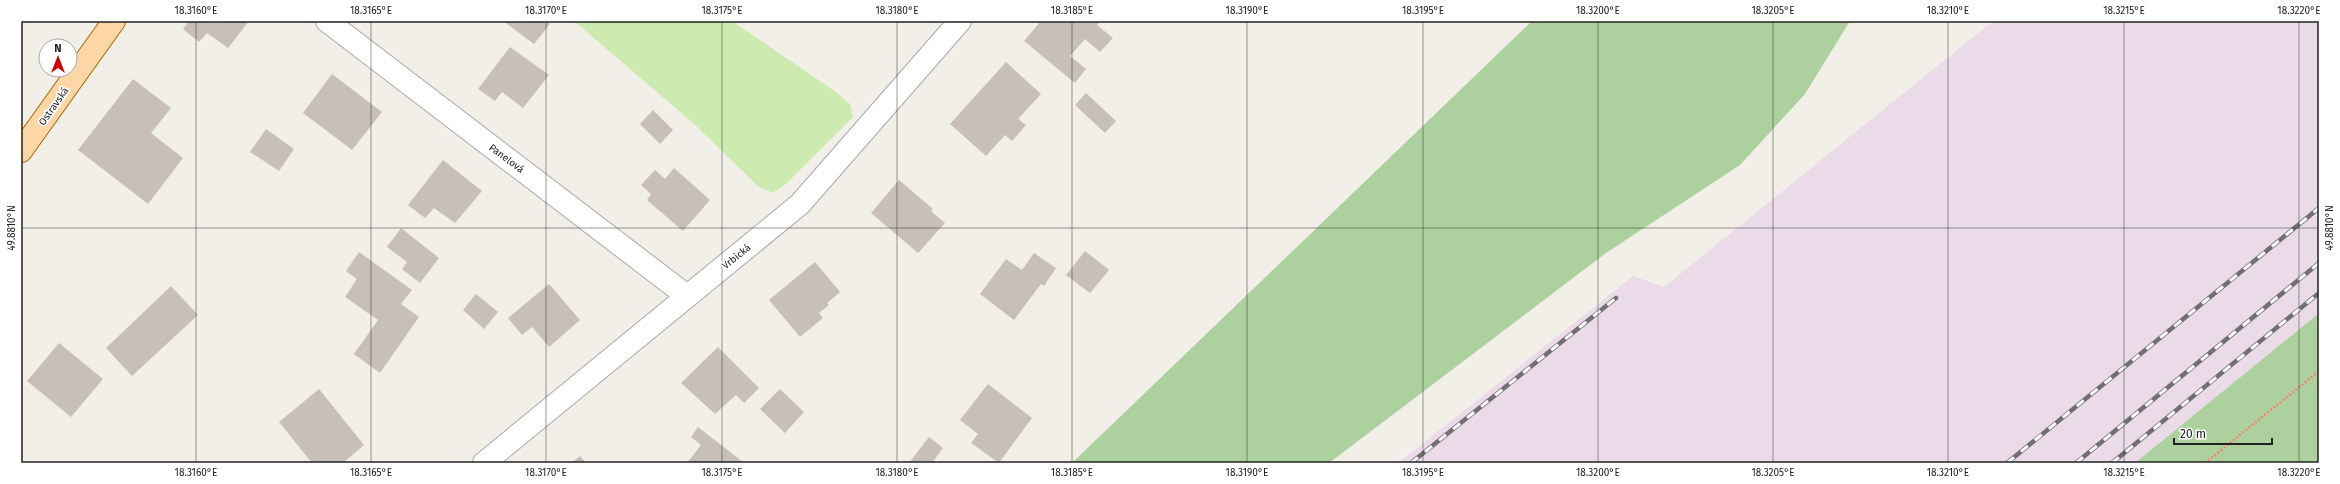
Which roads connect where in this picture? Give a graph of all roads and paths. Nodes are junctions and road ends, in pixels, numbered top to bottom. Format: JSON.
{"nodes":[{"id":1,"x":114,"y":21,"type":"edge"},
{"id":2,"x":327,"y":21,"type":"edge"},
{"id":3,"x":960,"y":21,"type":"edge"},
{"id":4,"x":21,"y":151,"type":"edge"},
{"id":5,"x":687,"y":296,"type":"junction"},
{"id":6,"x":2319,"y":371,"type":"edge"},
{"id":7,"x":484,"y":463,"type":"edge"},
{"id":8,"x":2205,"y":463,"type":"edge"}],
"edges":[{"from":1,"to":4,"type":"main road","name":"Ostravská"},
{"from":2,"to":5,"type":"street","name":"Panelová"},
{"from":3,"to":5,"type":"street","name":"Vrbická"},
{"from":5,"to":7,"type":"street","name":"Vrbická"},
{"from":6,"to":8,"type":"path"}]}
